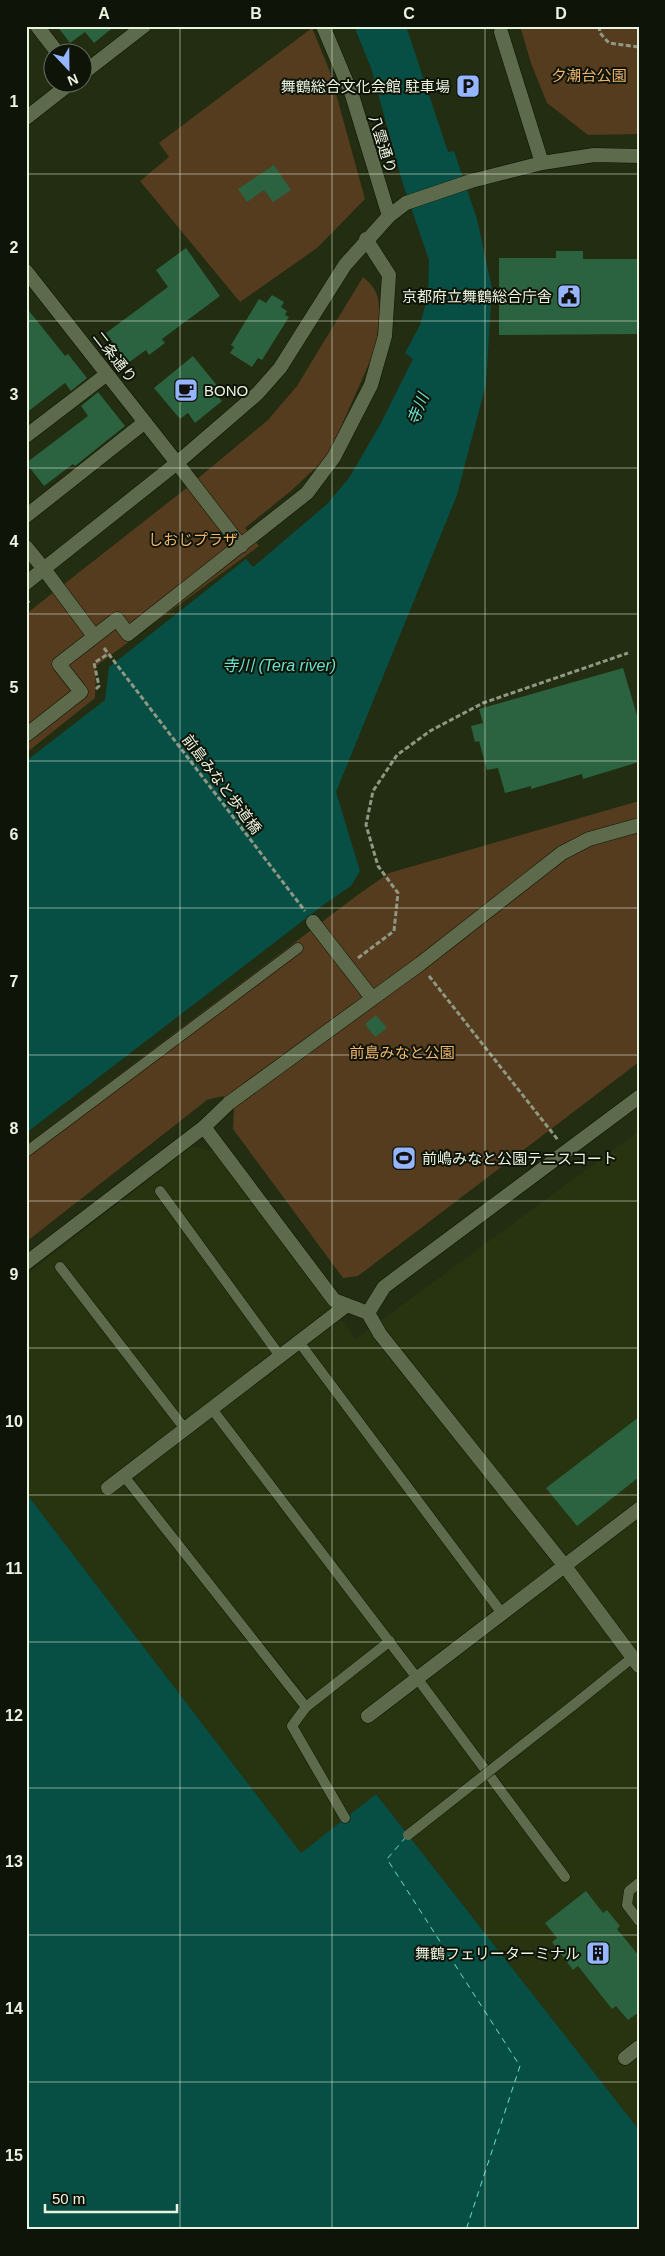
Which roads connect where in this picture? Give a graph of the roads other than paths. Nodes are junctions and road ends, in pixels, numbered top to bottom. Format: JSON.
{"nodes":[{"id":1,"x":37,"y":26,"type":"edge"},
{"id":2,"x":144,"y":26,"type":"edge"},
{"id":3,"x":323,"y":26,"type":"edge"},
{"id":4,"x":501,"y":28,"type":"edge"},
{"id":5,"x":49,"y":42,"type":"edge"},
{"id":6,"x":92,"y":66,"type":"edge"},
{"id":7,"x":59,"y":92,"type":"edge"},
{"id":8,"x":26,"y":118,"type":"edge"},
{"id":9,"x":639,"y":156,"type":"edge"},
{"id":10,"x":542,"y":163,"type":"junction"},
{"id":11,"x":389,"y":216,"type":"junction"},
{"id":12,"x":366,"y":239,"type":"junction"},
{"id":13,"x":26,"y":271,"type":"edge"},
{"id":14,"x":31,"y":287,"type":"edge"},
{"id":15,"x":107,"y":374,"type":"junction"},
{"id":16,"x":145,"y":422,"type":"junction"},
{"id":17,"x":26,"y":436,"type":"edge"},
{"id":18,"x":177,"y":464,"type":"junction"},
{"id":19,"x":26,"y":516,"type":"edge"},
{"id":20,"x":241,"y":546,"type":"junction"},
{"id":21,"x":26,"y":547,"type":"edge"},
{"id":22,"x":44,"y":569,"type":"junction"},
{"id":23,"x":26,"y":584,"type":"edge"},
{"id":24,"x":94,"y":636,"type":"junction"},
{"id":25,"x":26,"y":735,"type":"edge"},
{"id":26,"x":639,"y":825,"type":"edge"},
{"id":27,"x":313,"y":922,"type":"road end"},
{"id":28,"x":298,"y":948,"type":"dead end"},
{"id":29,"x":372,"y":998,"type":"junction"},
{"id":30,"x":639,"y":1096,"type":"edge"},
{"id":31,"x":204,"y":1127,"type":"junction"},
{"id":32,"x":26,"y":1152,"type":"edge"},
{"id":33,"x":160,"y":1191,"type":"dead end"},
{"id":34,"x":26,"y":1263,"type":"edge"},
{"id":35,"x":60,"y":1267,"type":"dead end"},
{"id":36,"x":347,"y":1305,"type":"junction"},
{"id":37,"x":368,"y":1313,"type":"junction"},
{"id":38,"x":299,"y":1342,"type":"junction"},
{"id":39,"x":280,"y":1356,"type":"junction"},
{"id":40,"x":212,"y":1408,"type":"junction"},
{"id":41,"x":185,"y":1429,"type":"junction"},
{"id":42,"x":124,"y":1476,"type":"junction"},
{"id":43,"x":108,"y":1488,"type":"dead end"},
{"id":44,"x":639,"y":1509,"type":"edge"},
{"id":45,"x":564,"y":1565,"type":"junction"},
{"id":46,"x":501,"y":1612,"type":"junction"},
{"id":47,"x":390,"y":1641,"type":"junction"},
{"id":48,"x":636,"y":1662,"type":"edge"},
{"id":49,"x":417,"y":1678,"type":"junction"},
{"id":50,"x":306,"y":1707,"type":"junction"},
{"id":51,"x":368,"y":1716,"type":"dead end"},
{"id":52,"x":345,"y":1818,"type":"dead end"},
{"id":53,"x":408,"y":1835,"type":"dead end"},
{"id":54,"x":565,"y":1877,"type":"dead end"},
{"id":55,"x":639,"y":1883,"type":"edge"},
{"id":56,"x":639,"y":1921,"type":"edge"},
{"id":57,"x":639,"y":2047,"type":"edge"},
{"id":58,"x":625,"y":2058,"type":"dead end"}],
"edges":[{"from":1,"to":5,"type":"street"},
{"from":2,"to":6,"type":"street"},
{"from":3,"to":11,"type":"street","name":"八雲通り"},
{"from":4,"to":10,"type":"street"},
{"from":7,"to":8,"type":"street"},
{"from":9,"to":10,"type":"street"},
{"from":10,"to":11,"type":"street"},
{"from":11,"to":12,"type":"street"},
{"from":12,"to":18,"type":"street"},
{"from":12,"to":20,"type":"street"},
{"from":13,"to":14,"type":"street","name":"二条通り"},
{"from":14,"to":15,"type":"street","name":"二条通り"},
{"from":15,"to":16,"type":"street","name":"二条通り"},
{"from":15,"to":17,"type":"street"},
{"from":16,"to":18,"type":"street","name":"二条通り"},
{"from":16,"to":19,"type":"street"},
{"from":18,"to":20,"type":"street","name":"二条通り"},
{"from":18,"to":22,"type":"street"},
{"from":20,"to":24,"type":"street"},
{"from":21,"to":22,"type":"street"},
{"from":22,"to":23,"type":"street"},
{"from":22,"to":24,"type":"street"},
{"from":24,"to":25,"type":"street"},
{"from":26,"to":29,"type":"street"},
{"from":27,"to":29,"type":"street"},
{"from":28,"to":32,"type":"lane"},
{"from":29,"to":31,"type":"street"},
{"from":30,"to":37,"type":"street"},
{"from":31,"to":34,"type":"street"},
{"from":31,"to":36,"type":"street"},
{"from":33,"to":39,"type":"lane"},
{"from":35,"to":41,"type":"lane"},
{"from":36,"to":37,"type":"street"},
{"from":36,"to":38,"type":"street"},
{"from":37,"to":45,"type":"street"},
{"from":38,"to":39,"type":"street"},
{"from":38,"to":46,"type":"lane"},
{"from":39,"to":40,"type":"street"},
{"from":40,"to":41,"type":"street"},
{"from":40,"to":47,"type":"lane"},
{"from":41,"to":42,"type":"street"},
{"from":42,"to":43,"type":"street"},
{"from":42,"to":50,"type":"lane"},
{"from":44,"to":45,"type":"street"},
{"from":45,"to":46,"type":"street"},
{"from":45,"to":48,"type":"street"},
{"from":46,"to":49,"type":"street"},
{"from":47,"to":49,"type":"lane"},
{"from":47,"to":50,"type":"lane"},
{"from":48,"to":53,"type":"lane","bridge":true},
{"from":49,"to":51,"type":"street"},
{"from":49,"to":54,"type":"lane"},
{"from":50,"to":52,"type":"lane"},
{"from":55,"to":56,"type":"lane"},
{"from":57,"to":58,"type":"street"}]}
